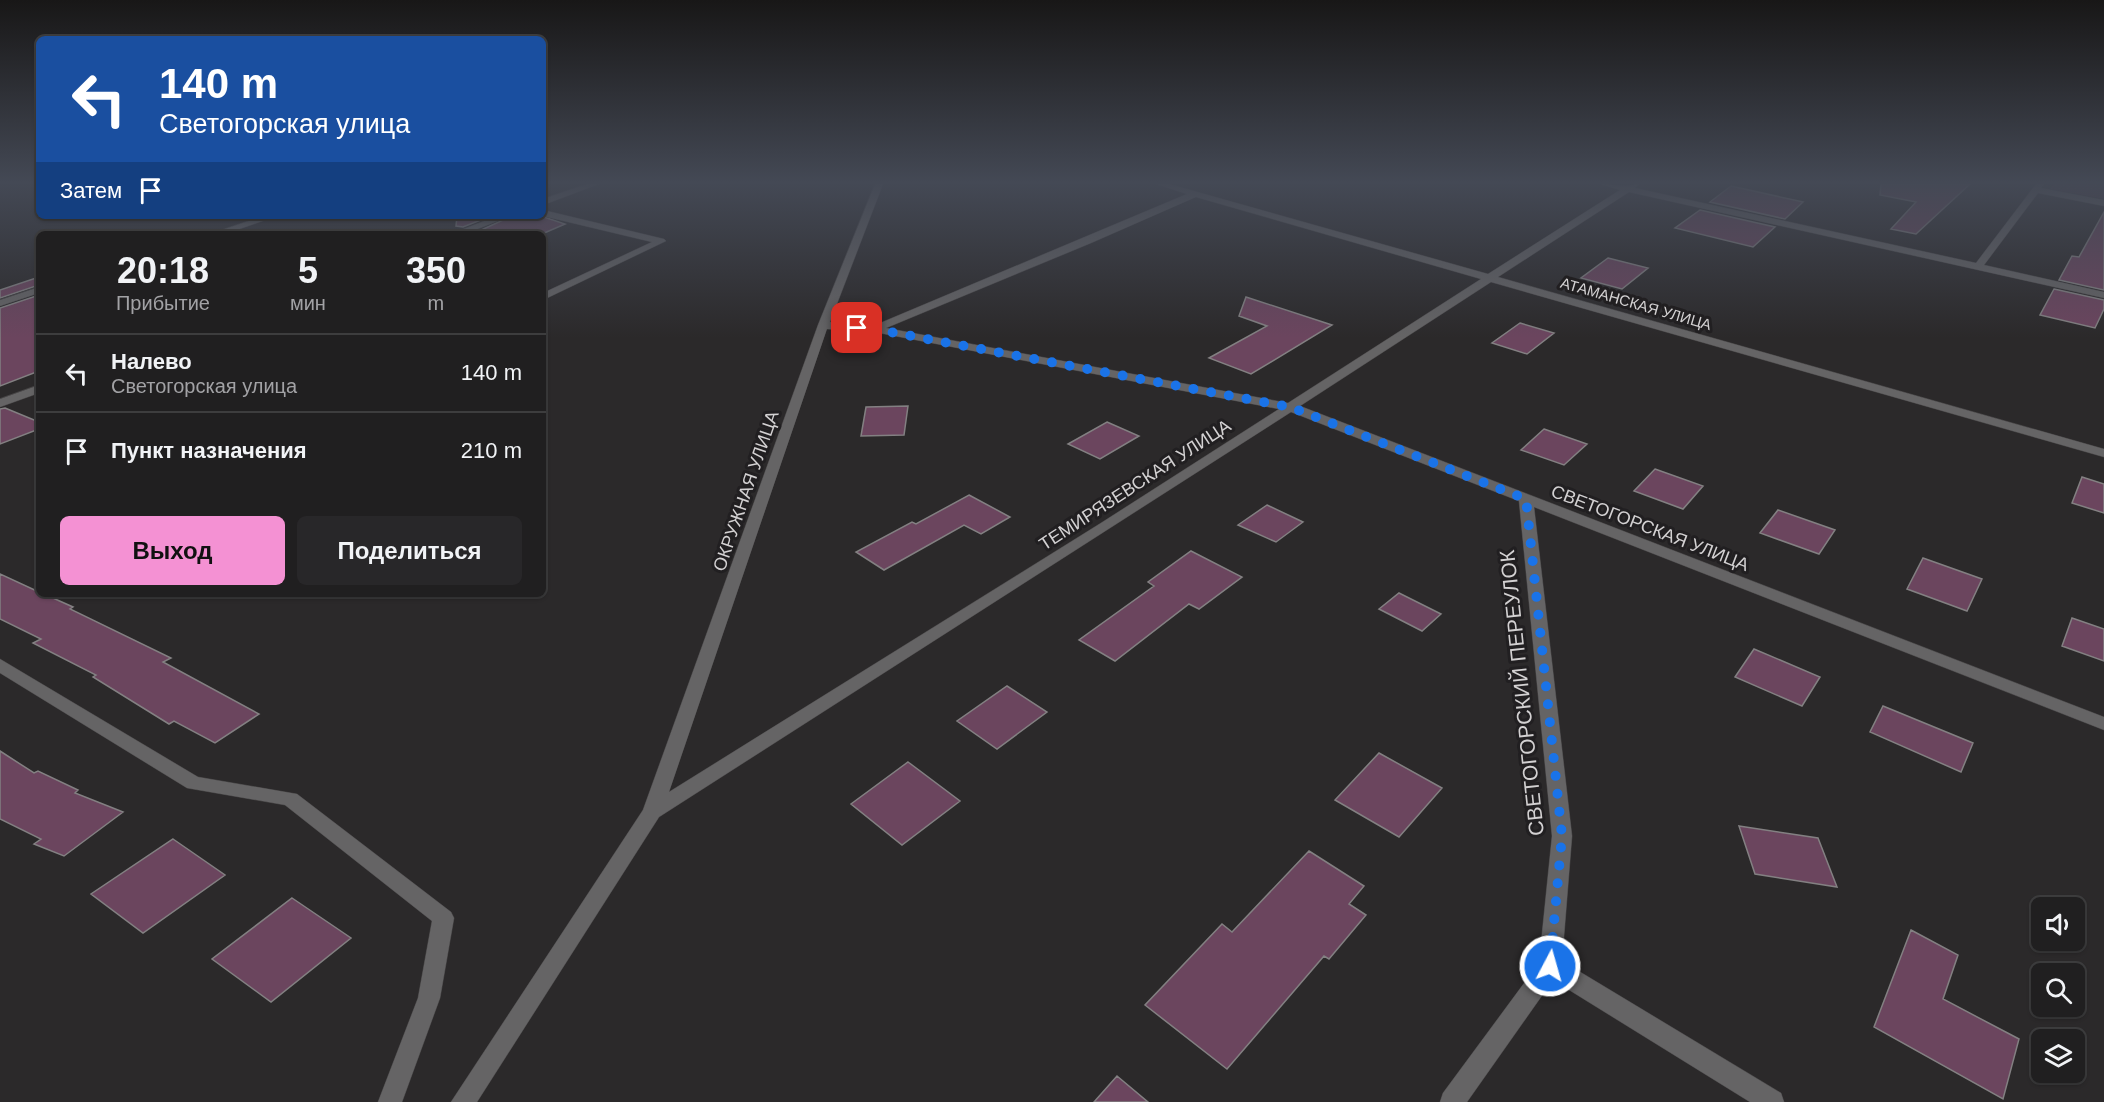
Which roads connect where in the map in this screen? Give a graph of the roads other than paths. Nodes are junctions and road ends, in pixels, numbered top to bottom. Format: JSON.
{"nodes":[{"id":1,"x":638,"y":235,"type":"edge"},
{"id":2,"x":859,"y":235,"type":"edge"},
{"id":3,"x":1101,"y":235,"type":"edge"},
{"id":4,"x":1340,"y":235,"type":"edge"},
{"id":5,"x":1555,"y":235,"type":"edge"},
{"id":6,"x":1841,"y":235,"type":"edge"},
{"id":7,"x":2002,"y":235,"type":"edge"},
{"id":8,"x":1978,"y":267,"type":"junction"},
{"id":9,"x":1489,"y":278,"type":"junction"},
{"id":10,"x":36,"y":291,"type":"edge"},
{"id":11,"x":546,"y":296,"type":"edge"},
{"id":12,"x":2104,"y":296,"type":"edge"},
{"id":13,"x":0,"y":303,"type":"edge"},
{"id":14,"x":823,"y":325,"type":"junction"},
{"id":15,"x":874,"y":329,"type":"junction"},
{"id":16,"x":36,"y":392,"type":"edge"},
{"id":17,"x":0,"y":403,"type":"edge"},
{"id":18,"x":1290,"y":407,"type":"junction"},
{"id":19,"x":2104,"y":453,"type":"edge"},
{"id":20,"x":1526,"y":499,"type":"junction"},
{"id":21,"x":0,"y":665,"type":"edge"},
{"id":22,"x":2104,"y":724,"type":"edge"},
{"id":23,"x":652,"y":813,"type":"junction"},
{"id":24,"x":1550,"y":966,"type":"junction"},
{"id":25,"x":390,"y":1102,"type":"edge"},
{"id":26,"x":463,"y":1102,"type":"edge"},
{"id":27,"x":1452,"y":1102,"type":"edge"},
{"id":28,"x":1772,"y":1102,"type":"edge"}],
"edges":[{"from":1,"to":11,"type":"street"},
{"from":2,"to":14,"type":"street","name":"ОКРУЖНАЯ УЛИЦА"},
{"from":3,"to":15,"type":"street"},
{"from":4,"to":9,"type":"street","name":"АТАМАНСКАЯ УЛИЦА"},
{"from":5,"to":9,"type":"street","name":"ТЕМИРЯЗЕВСКАЯ УЛИЦА"},
{"from":6,"to":8,"type":"street"},
{"from":7,"to":8,"type":"street"},
{"from":8,"to":12,"type":"street"},
{"from":9,"to":18,"type":"street","name":"ТЕМИРЯЗЕВСКАЯ УЛИЦА"},
{"from":9,"to":19,"type":"street","name":"АТАМАНСКАЯ УЛИЦА"},
{"from":10,"to":13,"type":"street"},
{"from":14,"to":15,"type":"street","name":"СВЕТОГОРСКАЯ УЛИЦА"},
{"from":14,"to":23,"type":"street","name":"ОКРУЖНАЯ УЛИЦА"},
{"from":15,"to":18,"type":"street","name":"СВЕТОГОРСКАЯ УЛИЦА"},
{"from":16,"to":17,"type":"street"},
{"from":18,"to":20,"type":"street","name":"СВЕТОГОРСКАЯ УЛИЦА"},
{"from":18,"to":23,"type":"street","name":"ТЕМИРЯЗЕВСКАЯ УЛИЦА"},
{"from":20,"to":22,"type":"street","name":"СВЕТОГОРСКАЯ УЛИЦА"},
{"from":20,"to":24,"type":"street","name":"СВЕТОГОРСКИЙ ПЕРЕУЛОК"},
{"from":21,"to":25,"type":"street"},
{"from":23,"to":26,"type":"street"},
{"from":24,"to":27,"type":"street"},
{"from":24,"to":28,"type":"street"}]}
